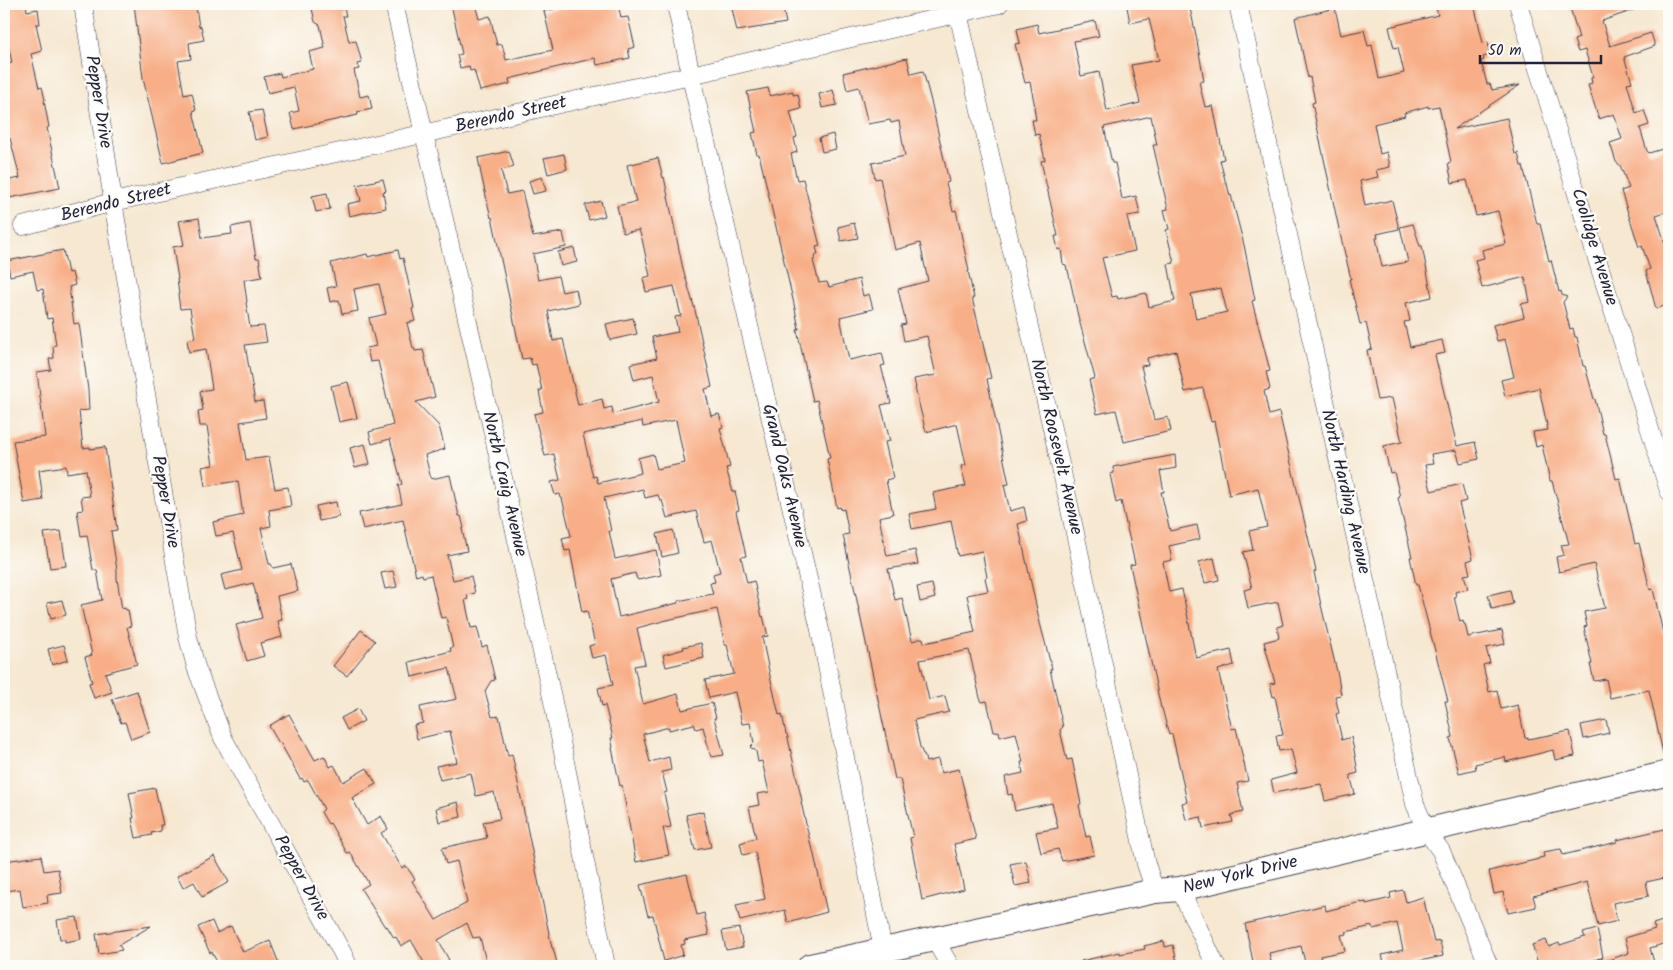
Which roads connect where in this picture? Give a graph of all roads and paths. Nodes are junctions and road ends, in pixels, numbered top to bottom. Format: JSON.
{"nodes":[{"id":1,"x":82,"y":4,"type":"edge"},
{"id":2,"x":394,"y":4,"type":"edge"},
{"id":3,"x":676,"y":4,"type":"edge"},
{"id":4,"x":1000,"y":4,"type":"edge"},
{"id":5,"x":1238,"y":4,"type":"edge"},
{"id":6,"x":1518,"y":4,"type":"edge"},
{"id":7,"x":957,"y":8,"type":"edge"},
{"id":8,"x":691,"y":75,"type":"junction"},
{"id":9,"x":423,"y":134,"type":"junction"},
{"id":10,"x":114,"y":202,"type":"junction"},
{"id":11,"x":23,"y":226,"type":"dead end"},
{"id":12,"x":1669,"y":491,"type":"edge"},
{"id":13,"x":1669,"y":774,"type":"edge"},
{"id":14,"x":1426,"y":830,"type":"junction"},
{"id":15,"x":1180,"y":889,"type":"junction"},
{"id":16,"x":1155,"y":891,"type":"junction"},
{"id":17,"x":935,"y":940,"type":"junction"},
{"id":18,"x":883,"y":950,"type":"junction"},
{"id":19,"x":348,"y":966,"type":"edge"},
{"id":20,"x":606,"y":966,"type":"edge"},
{"id":21,"x":810,"y":966,"type":"edge"},
{"id":22,"x":950,"y":966,"type":"edge"},
{"id":23,"x":1216,"y":966,"type":"edge"},
{"id":24,"x":1489,"y":966,"type":"edge"}],
"edges":[{"from":1,"to":10,"type":"street","name":"Pepper Drive"},
{"from":2,"to":9,"type":"street","name":"North Craig Avenue"},
{"from":3,"to":8,"type":"street","name":"Grand Oaks Avenue"},
{"from":4,"to":7,"type":"street","name":"Berendo Street"},
{"from":5,"to":14,"type":"street","name":"North Harding Avenue"},
{"from":6,"to":12,"type":"street","name":"Coolidge Avenue"},
{"from":7,"to":8,"type":"street","name":"Berendo Street"},
{"from":7,"to":16,"type":"street","name":"North Roosevelt Avenue"},
{"from":8,"to":9,"type":"street","name":"Berendo Street"},
{"from":8,"to":18,"type":"street","name":"Grand Oaks Avenue"},
{"from":9,"to":10,"type":"street","name":"Berendo Street"},
{"from":9,"to":20,"type":"street","name":"North Craig Avenue"},
{"from":10,"to":11,"type":"street","name":"Berendo Street"},
{"from":10,"to":19,"type":"street","name":"Pepper Drive"},
{"from":13,"to":14,"type":"street","name":"New York Drive"},
{"from":14,"to":15,"type":"street","name":"New York Drive"},
{"from":14,"to":24,"type":"street","name":"North Harding Avenue"},
{"from":15,"to":16,"type":"street","name":"New York Drive"},
{"from":15,"to":23,"type":"street"},
{"from":16,"to":17,"type":"street","name":"New York Drive"},
{"from":17,"to":18,"type":"street","name":"New York Drive"},
{"from":17,"to":22,"type":"street"},
{"from":18,"to":21,"type":"street","name":"New York Drive"}]}
